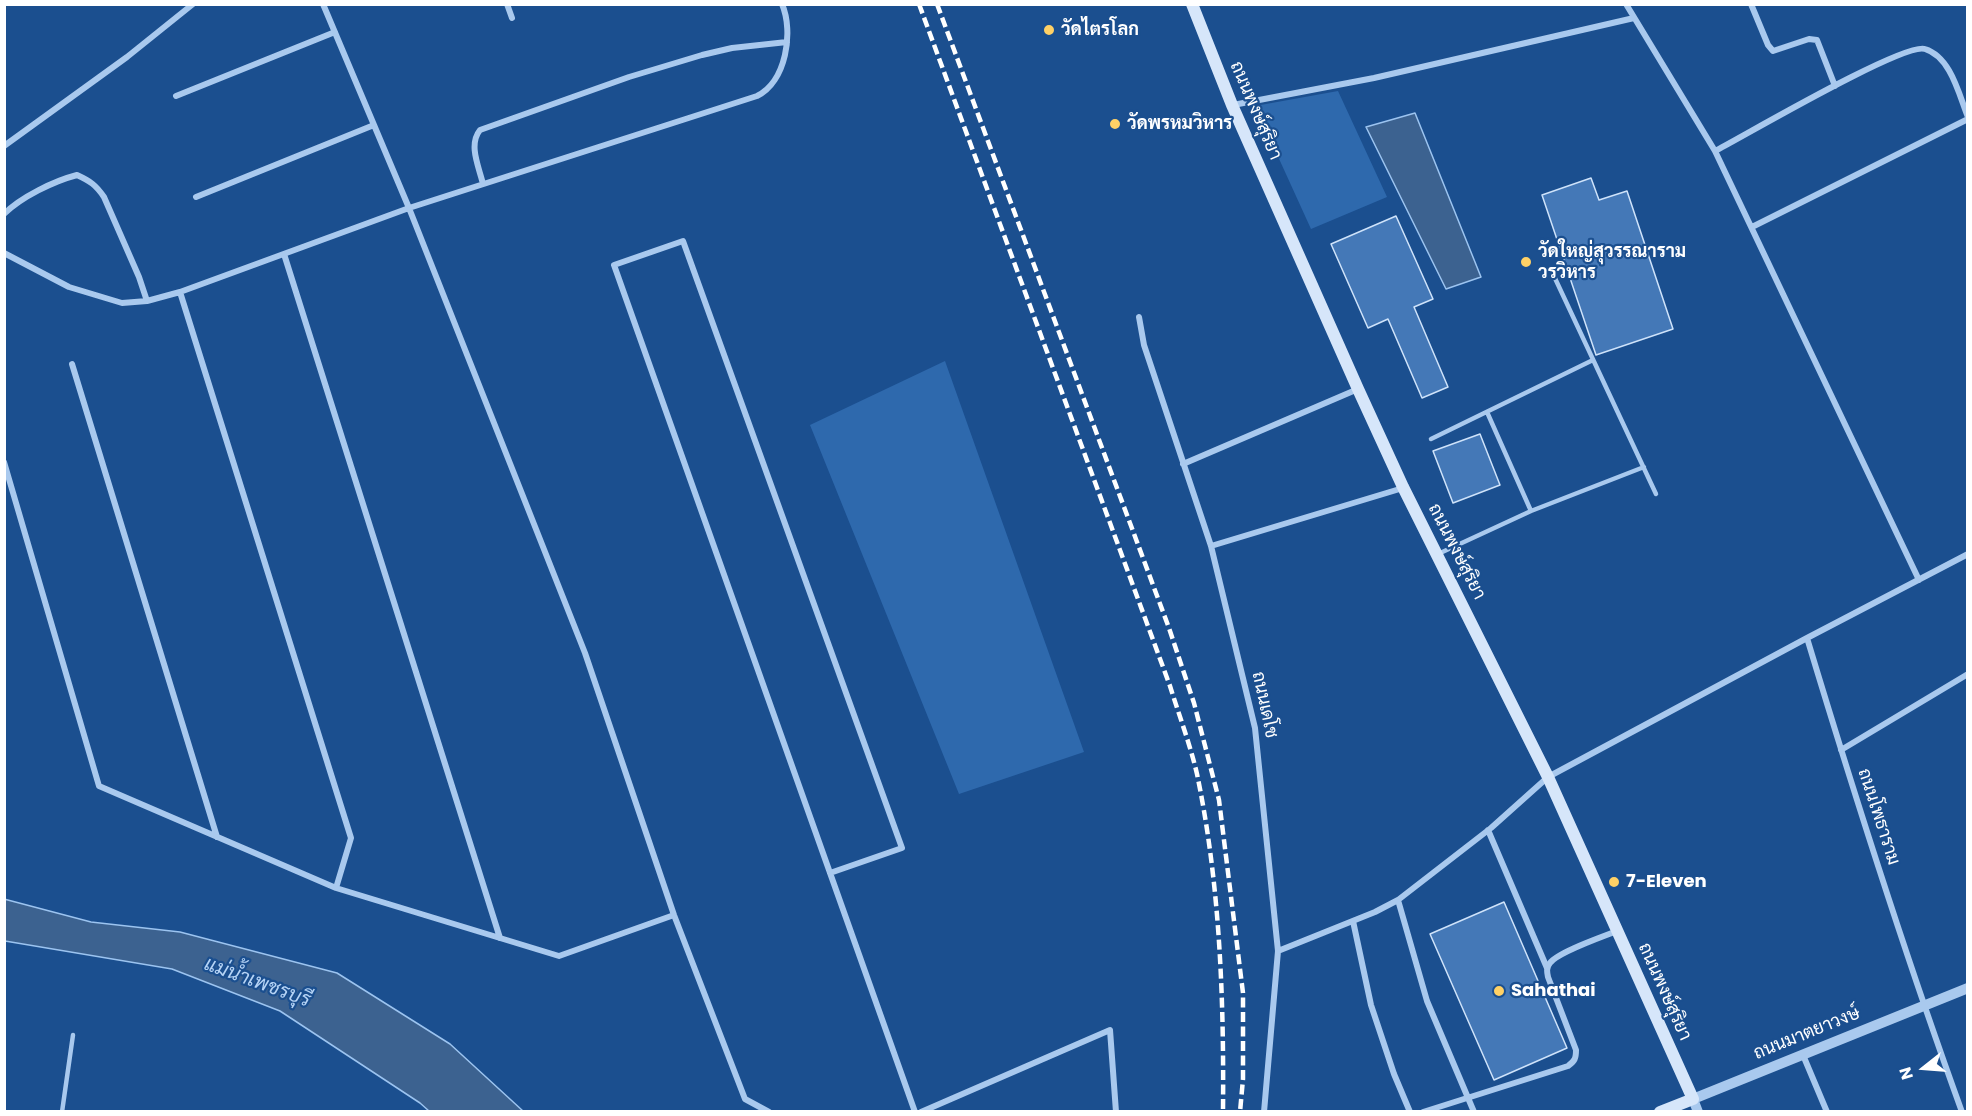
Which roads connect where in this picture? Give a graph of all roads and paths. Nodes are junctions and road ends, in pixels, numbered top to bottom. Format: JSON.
{"nodes":[{"id":1,"x":193,"y":4,"type":"edge"},
{"id":2,"x":323,"y":4,"type":"edge"},
{"id":3,"x":507,"y":4,"type":"edge"},
{"id":4,"x":782,"y":4,"type":"edge"},
{"id":5,"x":1192,"y":4,"type":"edge"},
{"id":6,"x":1626,"y":4,"type":"edge"},
{"id":7,"x":1751,"y":4,"type":"edge"},
{"id":8,"x":512,"y":18,"type":"dead end"},
{"id":9,"x":1634,"y":18,"type":"junction"},
{"id":10,"x":335,"y":32,"type":"junction"},
{"id":11,"x":787,"y":42,"type":"junction"},
{"id":12,"x":1835,"y":86,"type":"junction"},
{"id":13,"x":176,"y":96,"type":"dead end"},
{"id":14,"x":1232,"y":105,"type":"junction"},
{"id":15,"x":1968,"y":118,"type":"edge"},
{"id":16,"x":374,"y":125,"type":"junction"},
{"id":17,"x":4,"y":146,"type":"edge"},
{"id":18,"x":1715,"y":151,"type":"junction"},
{"id":19,"x":483,"y":184,"type":"junction"},
{"id":20,"x":196,"y":197,"type":"dead end"},
{"id":21,"x":409,"y":208,"type":"junction"},
{"id":22,"x":4,"y":214,"type":"edge"},
{"id":23,"x":1752,"y":227,"type":"junction"},
{"id":24,"x":5,"y":252,"type":"edge"},
{"id":25,"x":284,"y":254,"type":"junction"},
{"id":26,"x":1553,"y":274,"type":"dead end"},
{"id":27,"x":180,"y":292,"type":"junction"},
{"id":28,"x":147,"y":301,"type":"junction"},
{"id":29,"x":1139,"y":317,"type":"dead end"},
{"id":30,"x":1593,"y":360,"type":"junction"},
{"id":31,"x":72,"y":364,"type":"dead end"},
{"id":32,"x":1358,"y":389,"type":"junction"},
{"id":33,"x":1487,"y":412,"type":"junction"},
{"id":34,"x":1431,"y":439,"type":"dead end"},
{"id":35,"x":4,"y":462,"type":"edge"},
{"id":36,"x":1183,"y":464,"type":"junction"},
{"id":37,"x":1644,"y":467,"type":"junction"},
{"id":38,"x":1403,"y":487,"type":"junction"},
{"id":39,"x":1656,"y":494,"type":"dead end"},
{"id":40,"x":1531,"y":512,"type":"junction"},
{"id":41,"x":1211,"y":546,"type":"junction"},
{"id":42,"x":1438,"y":554,"type":"junction"},
{"id":43,"x":1968,"y":554,"type":"edge"},
{"id":44,"x":1919,"y":580,"type":"junction"},
{"id":45,"x":1807,"y":638,"type":"junction"},
{"id":46,"x":1968,"y":674,"type":"edge"},
{"id":47,"x":1841,"y":750,"type":"junction"},
{"id":48,"x":1548,"y":777,"type":"junction"},
{"id":49,"x":1488,"y":830,"type":"junction"},
{"id":50,"x":217,"y":837,"type":"junction"},
{"id":51,"x":830,"y":873,"type":"junction"},
{"id":52,"x":336,"y":888,"type":"junction"},
{"id":53,"x":1398,"y":900,"type":"junction"},
{"id":54,"x":674,"y":915,"type":"junction"},
{"id":55,"x":1353,"y":921,"type":"junction"},
{"id":56,"x":1617,"y":930,"type":"junction"},
{"id":57,"x":500,"y":938,"type":"junction"},
{"id":58,"x":1278,"y":951,"type":"junction"},
{"id":59,"x":1547,"y":968,"type":"junction"},
{"id":60,"x":1968,"y":988,"type":"edge"},
{"id":61,"x":1923,"y":1005,"type":"junction"},
{"id":62,"x":74,"y":1035,"type":"dead end"},
{"id":63,"x":1803,"y":1055,"type":"junction"},
{"id":64,"x":1468,"y":1096,"type":"junction"},
{"id":65,"x":1693,"y":1099,"type":"junction"},
{"id":66,"x":62,"y":1112,"type":"edge"},
{"id":67,"x":769,"y":1112,"type":"edge"},
{"id":68,"x":915,"y":1112,"type":"edge"},
{"id":69,"x":921,"y":1112,"type":"edge"},
{"id":70,"x":1116,"y":1112,"type":"edge"},
{"id":71,"x":1264,"y":1112,"type":"edge"},
{"id":72,"x":1410,"y":1112,"type":"edge"},
{"id":73,"x":1422,"y":1112,"type":"edge"},
{"id":74,"x":1474,"y":1112,"type":"edge"},
{"id":75,"x":1660,"y":1112,"type":"edge"},
{"id":76,"x":1698,"y":1112,"type":"edge"},
{"id":77,"x":1827,"y":1112,"type":"edge"},
{"id":78,"x":1962,"y":1112,"type":"edge"}],
"edges":[{"from":1,"to":17,"type":"street"},
{"from":2,"to":10,"type":"street"},
{"from":3,"to":8,"type":"street"},
{"from":4,"to":11,"type":"street"},
{"from":5,"to":14,"type":"main road","name":"ถนนพงษ์สุริยา"},
{"from":6,"to":9,"type":"street"},
{"from":7,"to":12,"type":"street"},
{"from":9,"to":14,"type":"street"},
{"from":9,"to":18,"type":"street"},
{"from":10,"to":13,"type":"street"},
{"from":10,"to":16,"type":"street"},
{"from":11,"to":19,"type":"street"},
{"from":11,"to":19,"type":"street"},
{"from":12,"to":15,"type":"street"},
{"from":12,"to":18,"type":"street"},
{"from":14,"to":32,"type":"main road","name":"ถนนพงษ์สุริยา"},
{"from":15,"to":23,"type":"street"},
{"from":16,"to":20,"type":"street"},
{"from":16,"to":21,"type":"street"},
{"from":18,"to":23,"type":"street"},
{"from":19,"to":21,"type":"street"},
{"from":21,"to":25,"type":"street"},
{"from":21,"to":54,"type":"street"},
{"from":22,"to":28,"type":"street"},
{"from":23,"to":44,"type":"street"},
{"from":24,"to":28,"type":"street"},
{"from":25,"to":27,"type":"street"},
{"from":25,"to":57,"type":"street"},
{"from":26,"to":30,"type":"lane"},
{"from":27,"to":28,"type":"street"},
{"from":27,"to":52,"type":"street"},
{"from":29,"to":36,"type":"street","name":"ถนนเดโช"},
{"from":30,"to":33,"type":"lane"},
{"from":30,"to":37,"type":"lane"},
{"from":31,"to":50,"type":"street"},
{"from":32,"to":36,"type":"street"},
{"from":32,"to":38,"type":"main road","name":"ถนนพงษ์สุริยา"},
{"from":33,"to":34,"type":"lane"},
{"from":33,"to":40,"type":"lane"},
{"from":35,"to":50,"type":"street"},
{"from":36,"to":41,"type":"street","name":"ถนนเดโช"},
{"from":37,"to":39,"type":"lane"},
{"from":37,"to":40,"type":"lane"},
{"from":38,"to":41,"type":"street"},
{"from":38,"to":42,"type":"main road","name":"ถนนพงษ์สุริยา"},
{"from":40,"to":42,"type":"lane"},
{"from":41,"to":58,"type":"street","name":"ถนนเดโช"},
{"from":42,"to":48,"type":"main road","name":"ถนนพงษ์สุริยา"},
{"from":43,"to":44,"type":"street"},
{"from":44,"to":45,"type":"street"},
{"from":45,"to":47,"type":"street","name":"ถนนโพธาราม"},
{"from":45,"to":48,"type":"street"},
{"from":46,"to":47,"type":"street"},
{"from":47,"to":61,"type":"street","name":"ถนนโพธาราม"},
{"from":48,"to":49,"type":"street"},
{"from":48,"to":56,"type":"main road","name":"ถนนพงษ์สุริยา"},
{"from":49,"to":53,"type":"street"},
{"from":49,"to":59,"type":"street"},
{"from":50,"to":52,"type":"street"},
{"from":51,"to":51,"type":"street"},
{"from":51,"to":68,"type":"street"},
{"from":52,"to":57,"type":"street"},
{"from":53,"to":55,"type":"street"},
{"from":53,"to":64,"type":"street"},
{"from":54,"to":57,"type":"street"},
{"from":54,"to":67,"type":"street"},
{"from":55,"to":58,"type":"street"},
{"from":55,"to":72,"type":"street"},
{"from":56,"to":59,"type":"street"},
{"from":56,"to":65,"type":"main road","name":"ถนนพงษ์สุริยา"},
{"from":58,"to":71,"type":"street","name":"ถนนเดโช"},
{"from":59,"to":64,"type":"street"},
{"from":60,"to":61,"type":"street","name":"ถนนมาตยาวงษ์"},
{"from":61,"to":63,"type":"street","name":"ถนนมาตยาวงษ์"},
{"from":61,"to":78,"type":"street","name":"ถนนโพธาราม"},
{"from":62,"to":66,"type":"lane"},
{"from":63,"to":65,"type":"street","name":"ถนนมาตยาวงษ์"},
{"from":63,"to":77,"type":"street"},
{"from":64,"to":73,"type":"street"},
{"from":64,"to":74,"type":"street"},
{"from":65,"to":75,"type":"main road","name":"ถนนมาตยาวงษ์"},
{"from":65,"to":76,"type":"street","name":"ถนนพงษ์สุริยา"},
{"from":69,"to":70,"type":"street"}]}
